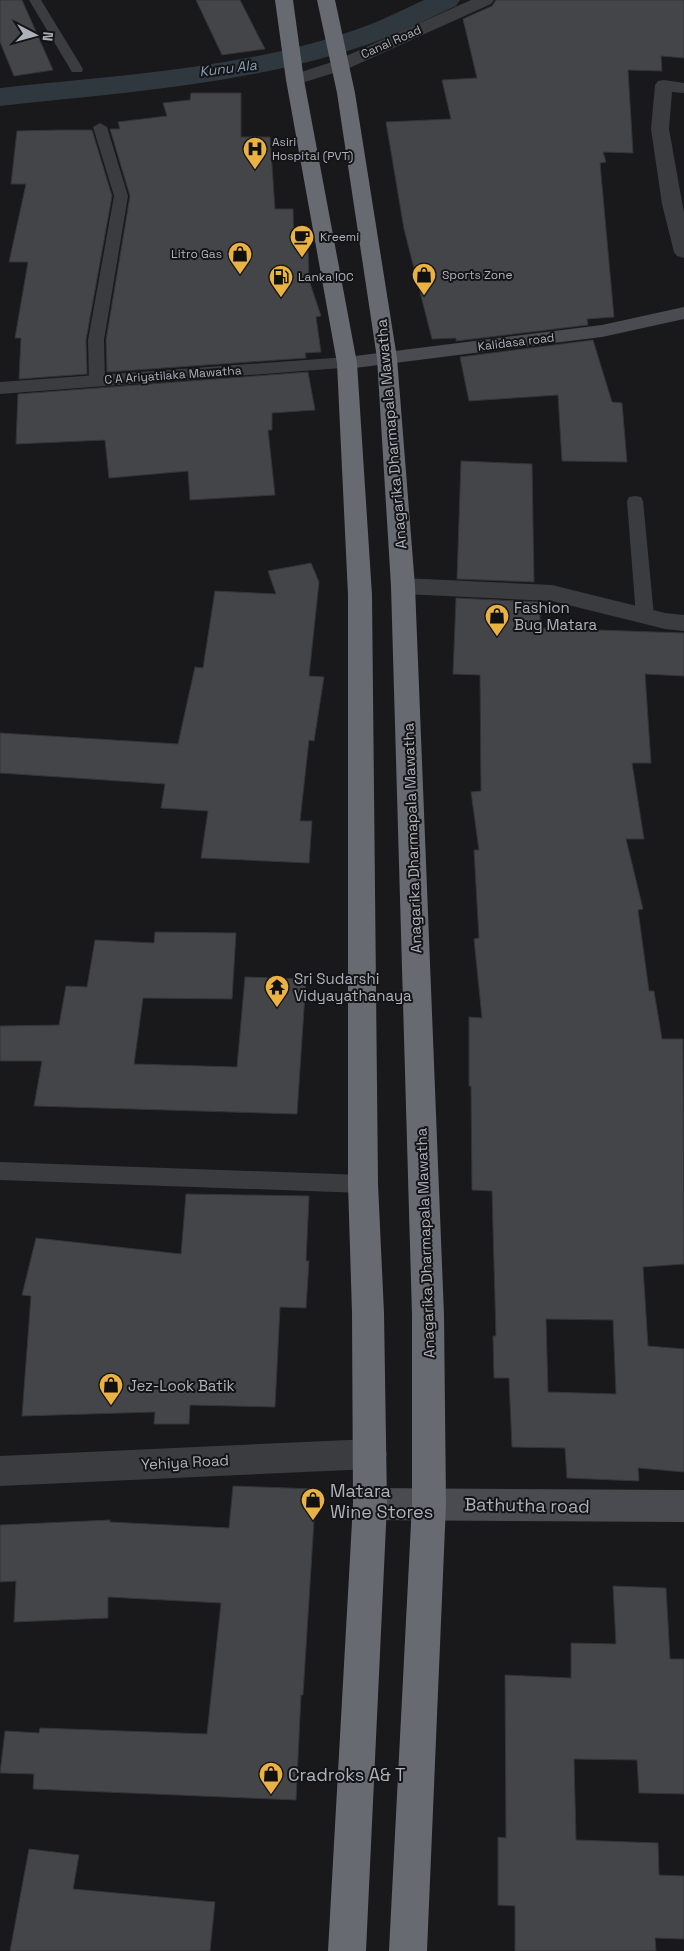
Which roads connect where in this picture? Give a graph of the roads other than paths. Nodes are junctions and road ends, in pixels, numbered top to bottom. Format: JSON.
{"nodes":[{"id":1,"x":35,"y":0,"type":"edge"},
{"id":2,"x":284,"y":0,"type":"edge"},
{"id":3,"x":326,"y":0,"type":"edge"},
{"id":4,"x":485,"y":0,"type":"edge"},
{"id":5,"x":341,"y":64,"type":"junction"},
{"id":6,"x":77,"y":69,"type":"dead end"},
{"id":7,"x":295,"y":80,"type":"junction"},
{"id":8,"x":684,"y":88,"type":"edge"},
{"id":9,"x":100,"y":126,"type":"dead end"},
{"id":10,"x":684,"y":252,"type":"edge"},
{"id":11,"x":684,"y":313,"type":"edge"},
{"id":12,"x":387,"y":358,"type":"junction"},
{"id":13,"x":347,"y":363,"type":"junction"},
{"id":14,"x":97,"y":381,"type":"junction"},
{"id":15,"x":0,"y":388,"type":"edge"},
{"id":16,"x":635,"y":501,"type":"dead end"},
{"id":17,"x":403,"y":586,"type":"junction"},
{"id":18,"x":645,"y":616,"type":"junction"},
{"id":19,"x":684,"y":623,"type":"edge"},
{"id":20,"x":0,"y":1170,"type":"edge"},
{"id":21,"x":364,"y":1184,"type":"junction"},
{"id":22,"x":371,"y":1454,"type":"junction"},
{"id":23,"x":0,"y":1471,"type":"edge"},
{"id":24,"x":370,"y":1504,"type":"junction"},
{"id":25,"x":429,"y":1504,"type":"junction"},
{"id":26,"x":684,"y":1506,"type":"edge"},
{"id":27,"x":347,"y":1951,"type":"edge"},
{"id":28,"x":408,"y":1951,"type":"edge"}],
"edges":[{"from":1,"to":6,"type":"lane"},
{"from":2,"to":7,"type":"highway"},
{"from":3,"to":5,"type":"highway","name":"Anagarika Dharmapala Mawatha"},
{"from":4,"to":5,"type":"street","name":"Canal Road"},
{"from":5,"to":7,"type":"street","name":"Canal Road"},
{"from":5,"to":12,"type":"highway","name":"Anagarika Dharmapala Mawatha"},
{"from":7,"to":13,"type":"highway"},
{"from":8,"to":10,"type":"street"},
{"from":9,"to":14,"type":"lane"},
{"from":11,"to":12,"type":"street","name":"Kalidasa road"},
{"from":12,"to":13,"type":"street","name":"Kalidasa road"},
{"from":12,"to":17,"type":"highway","name":"Anagarika Dharmapala Mawatha"},
{"from":13,"to":14,"type":"street","name":"C A Ariyatilaka Mawatha"},
{"from":13,"to":21,"type":"highway"},
{"from":14,"to":15,"type":"street","name":"C A Ariyatilaka Mawatha"},
{"from":16,"to":18,"type":"lane"},
{"from":17,"to":18,"type":"street"},
{"from":17,"to":25,"type":"highway","name":"Anagarika Dharmapala Mawatha"},
{"from":18,"to":19,"type":"street"},
{"from":20,"to":21,"type":"lane"},
{"from":21,"to":22,"type":"highway"},
{"from":22,"to":23,"type":"street","name":"Yehiya Road"},
{"from":22,"to":24,"type":"highway"},
{"from":24,"to":25,"type":"street","name":"Bathutha road"},
{"from":24,"to":27,"type":"highway"},
{"from":25,"to":26,"type":"street","name":"Bathutha road"},
{"from":25,"to":28,"type":"highway","name":"Anagarika Dharmapala Mawatha"}]}
